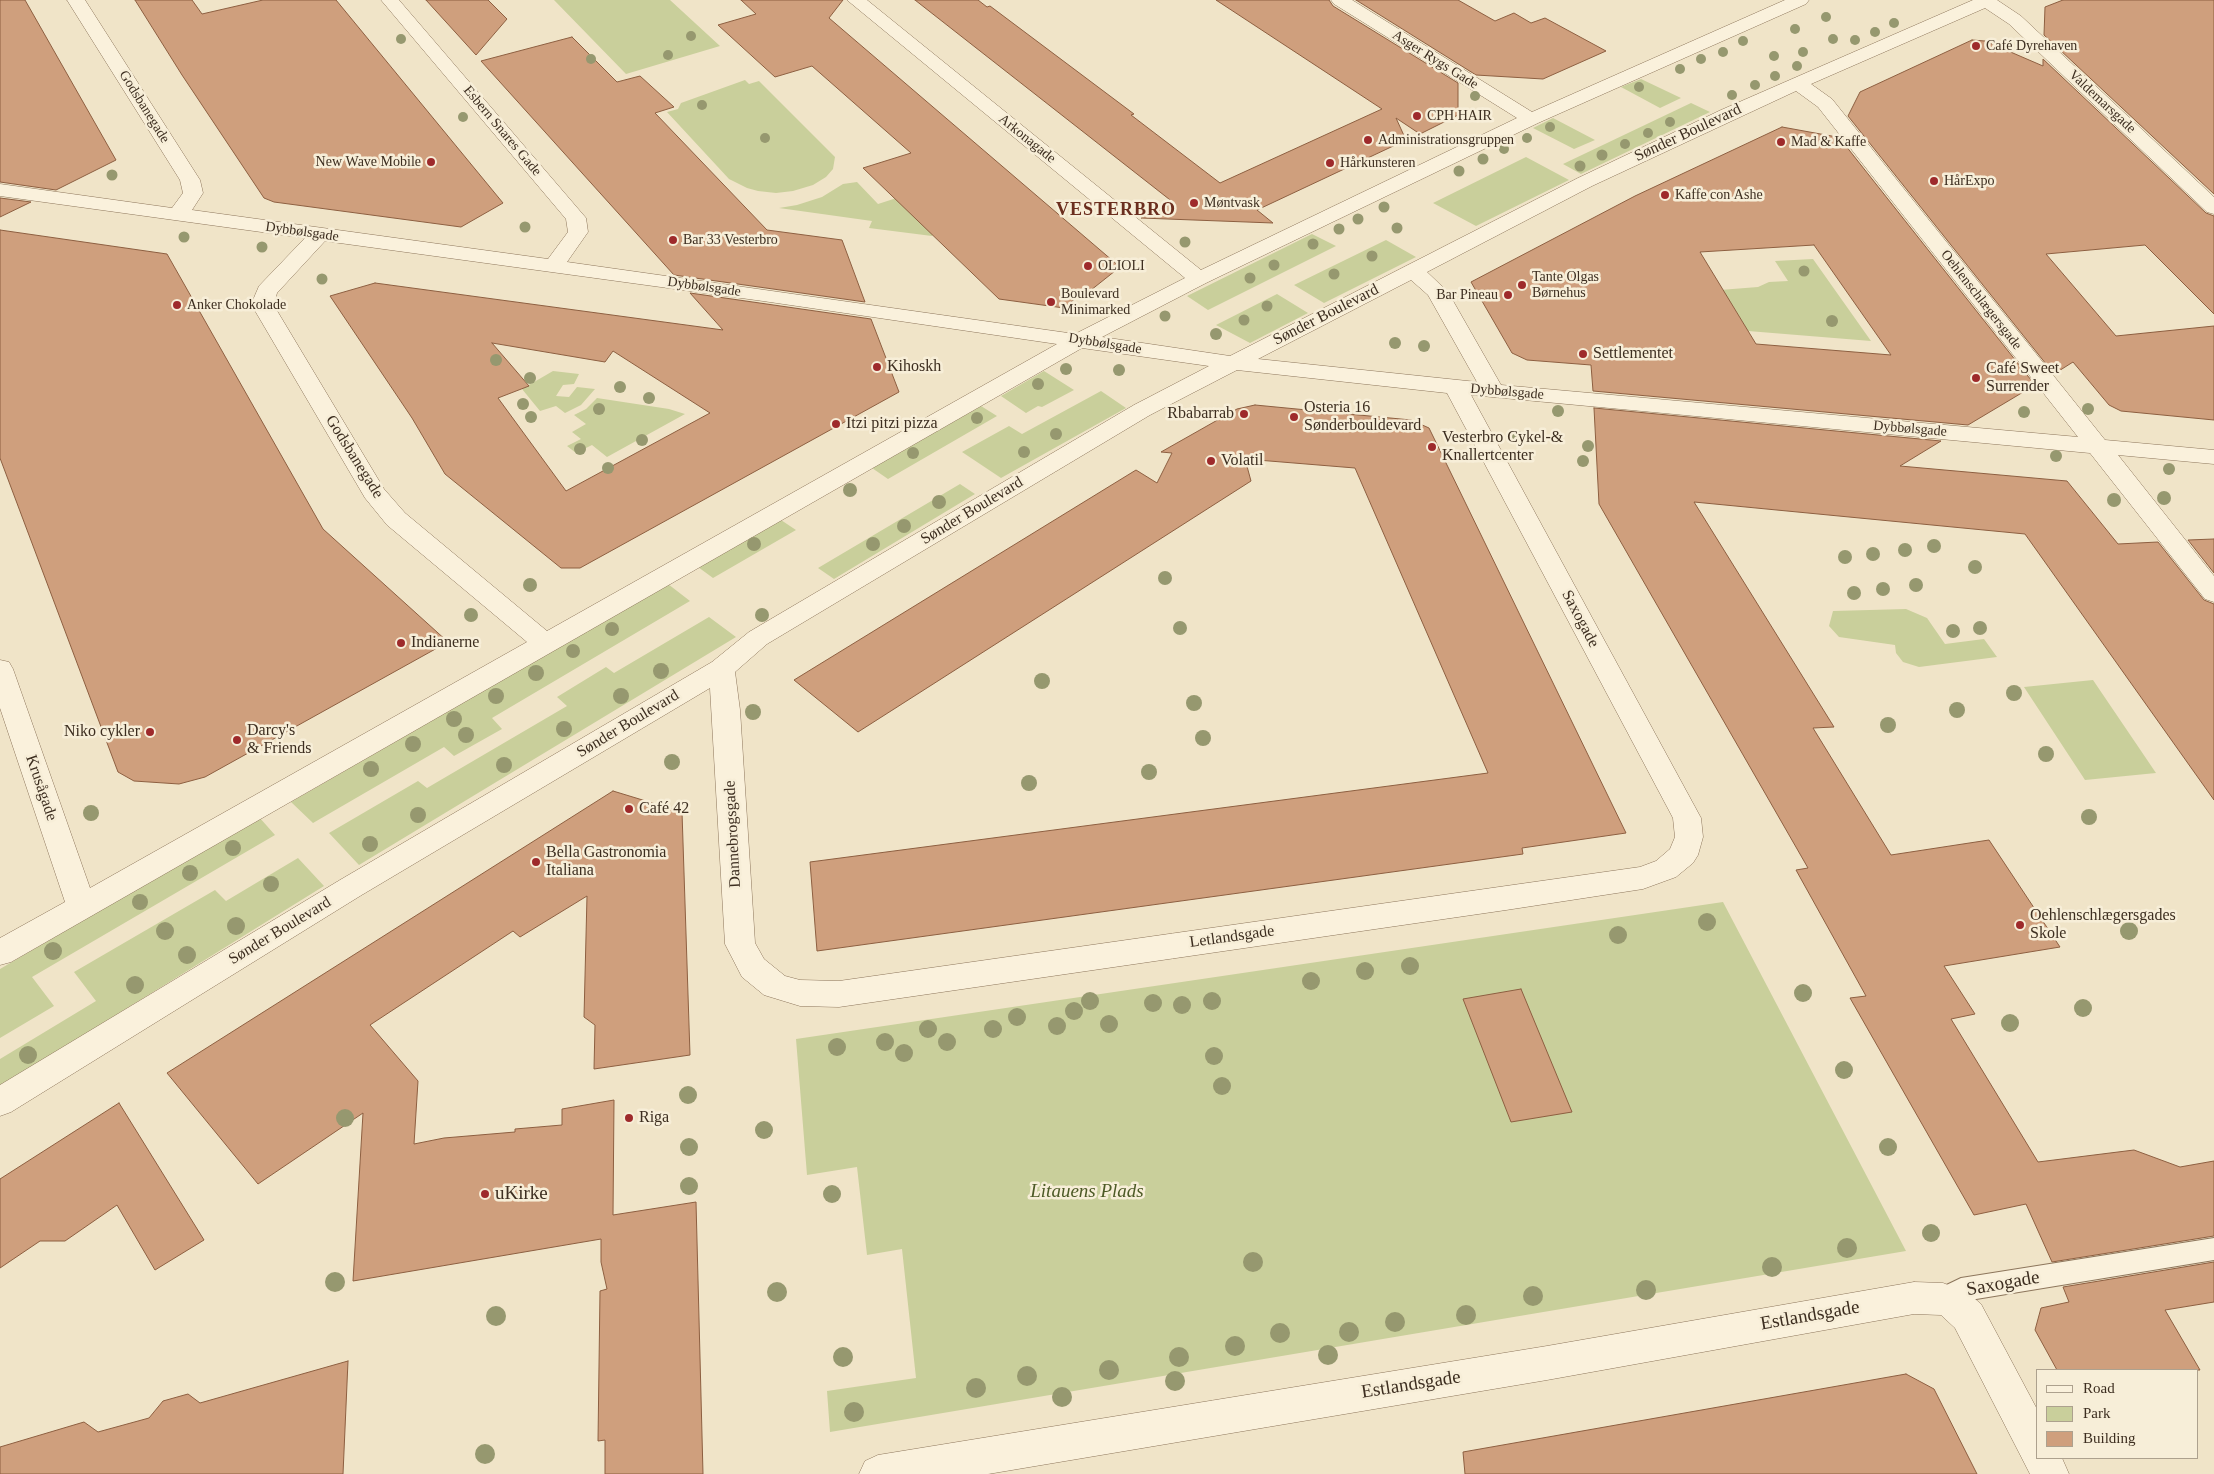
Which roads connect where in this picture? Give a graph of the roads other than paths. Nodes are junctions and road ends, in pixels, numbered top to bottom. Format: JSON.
{"nodes":[{"id":1,"x":76,"y":0,"type":"edge"},
{"id":2,"x":390,"y":0,"type":"edge"},
{"id":3,"x":856,"y":0,"type":"edge"},
{"id":4,"x":1340,"y":0,"type":"edge"},
{"id":5,"x":1799,"y":0,"type":"edge"},
{"id":6,"x":1987,"y":1,"type":"edge"},
{"id":7,"x":1797,"y":83,"type":"junction"},
{"id":8,"x":1531,"y":119,"type":"junction"},
{"id":9,"x":0,"y":190,"type":"edge"},
{"id":10,"x":2214,"y":208,"type":"edge"},
{"id":11,"x":176,"y":215,"type":"junction"},
{"id":12,"x":320,"y":234,"type":"junction"},
{"id":13,"x":552,"y":267,"type":"junction"},
{"id":14,"x":1413,"y":270,"type":"junction"},
{"id":15,"x":1199,"y":279,"type":"junction"},
{"id":16,"x":1080,"y":340,"type":"junction"},
{"id":17,"x":1232,"y":363,"type":"junction"},
{"id":18,"x":1455,"y":387,"type":"junction"},
{"id":19,"x":1493,"y":391,"type":"junction"},
{"id":20,"x":2097,"y":446,"type":"junction"},
{"id":21,"x":2214,"y":457,"type":"edge"},
{"id":22,"x":2214,"y":593,"type":"edge"},
{"id":23,"x":544,"y":643,"type":"junction"},
{"id":24,"x":0,"y":669,"type":"edge"},
{"id":25,"x":721,"y":669,"type":"junction"},
{"id":26,"x":1683,"y":855,"type":"joint"},
{"id":27,"x":82,"y":907,"type":"junction"},
{"id":28,"x":0,"y":953,"type":"edge"},
{"id":29,"x":775,"y":986,"type":"joint"},
{"id":30,"x":0,"y":1102,"type":"edge"},
{"id":31,"x":2214,"y":1250,"type":"edge"},
{"id":32,"x":1943,"y":1300,"type":"junction"},
{"id":33,"x":2036,"y":1445,"type":"edge"},
{"id":34,"x":2042,"y":1459,"type":"edge"},
{"id":35,"x":878,"y":1474,"type":"edge"},
{"id":36,"x":2050,"y":1474,"type":"edge"}],
"edges":[{"from":1,"to":11,"type":"street","name":"Godsbanegade"},
{"from":2,"to":13,"type":"street","name":"Esbern Snares Gade"},
{"from":3,"to":15,"type":"street","name":"Arkonagade"},
{"from":4,"to":8,"type":"street","name":"Asger Rygs Gade"},
{"from":5,"to":8,"type":"street"},
{"from":6,"to":7,"type":"street","name":"Sønder Boulevard"},
{"from":6,"to":10,"type":"street","name":"Valdemarsgade"},
{"from":7,"to":14,"type":"street","name":"Sønder Boulevard"},
{"from":7,"to":20,"type":"street","name":"Oehlenschlægersgade"},
{"from":8,"to":15,"type":"street"},
{"from":9,"to":11,"type":"street","name":"Dybbølsgade"},
{"from":11,"to":12,"type":"street","name":"Dybbølsgade"},
{"from":12,"to":13,"type":"street","name":"Dybbølsgade"},
{"from":12,"to":23,"type":"street","name":"Godsbanegade"},
{"from":13,"to":16,"type":"street","name":"Dybbølsgade"},
{"from":14,"to":17,"type":"street","name":"Sønder Boulevard"},
{"from":14,"to":19,"type":"street"},
{"from":15,"to":16,"type":"street"},
{"from":16,"to":17,"type":"street","name":"Dybbølsgade"},
{"from":16,"to":23,"type":"street"},
{"from":17,"to":18,"type":"street","name":"Dybbølsgade"},
{"from":17,"to":25,"type":"street","name":"Sønder Boulevard"},
{"from":18,"to":19,"type":"street","name":"Dybbølsgade"},
{"from":18,"to":26,"type":"street","name":"Saxogade"},
{"from":19,"to":20,"type":"street","name":"Dybbølsgade"},
{"from":20,"to":21,"type":"street","name":"Dybbølsgade"},
{"from":20,"to":22,"type":"street","name":"Oehlenschlægersgade"},
{"from":23,"to":27,"type":"street"},
{"from":24,"to":27,"type":"street","name":"Krusågade"},
{"from":25,"to":29,"type":"street","name":"Dannebrogsgade"},
{"from":25,"to":30,"type":"street","name":"Sønder Boulevard"},
{"from":26,"to":29,"type":"street","name":"Letlandsgade"},
{"from":27,"to":28,"type":"street"},
{"from":31,"to":32,"type":"lane","name":"Saxogade"},
{"from":32,"to":33,"type":"street","name":"Saxogade"},
{"from":32,"to":35,"type":"street","name":"Estlandsgade"},
{"from":34,"to":36,"type":"street"}]}
